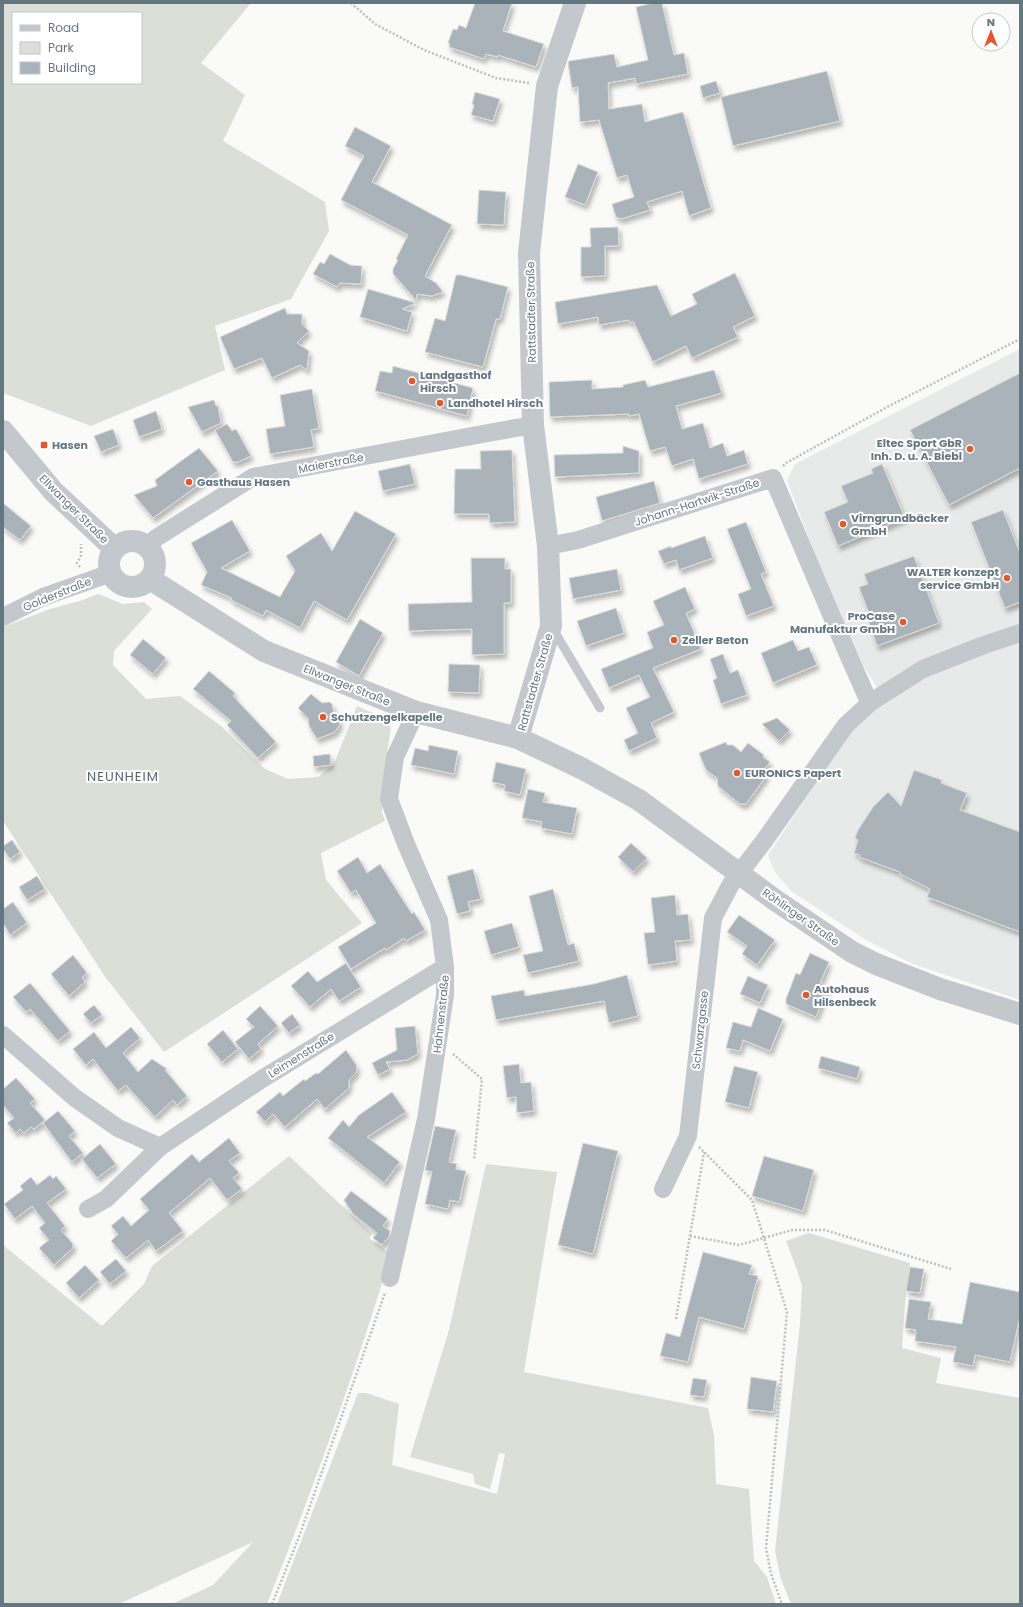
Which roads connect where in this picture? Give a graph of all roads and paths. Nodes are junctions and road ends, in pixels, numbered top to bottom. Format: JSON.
{"nodes":[{"id":1,"x":351,"y":3,"type":"edge"},
{"id":2,"x":575,"y":3,"type":"edge"},
{"id":3,"x":548,"y":86,"type":"junction"},
{"id":4,"x":1020,"y":339,"type":"edge"},
{"id":5,"x":533,"y":425,"type":"junction"},
{"id":6,"x":3,"y":431,"type":"edge"},
{"id":7,"x":772,"y":478,"type":"junction"},
{"id":8,"x":548,"y":546,"type":"junction"},
{"id":9,"x":147,"y":547,"type":"junction"},
{"id":10,"x":115,"y":549,"type":"junction"},
{"id":11,"x":111,"y":573,"type":"junction"},
{"id":12,"x":150,"y":579,"type":"junction"},
{"id":13,"x":3,"y":616,"type":"edge"},
{"id":14,"x":551,"y":626,"type":"junction"},
{"id":15,"x":1020,"y":633,"type":"edge"},
{"id":16,"x":871,"y":702,"type":"junction"},
{"id":17,"x":600,"y":708,"type":"dead end"},
{"id":18,"x":416,"y":712,"type":"junction"},
{"id":19,"x":518,"y":738,"type":"junction"},
{"id":20,"x":603,"y":779,"type":"joint"},
{"id":21,"x":739,"y":873,"type":"junction"},
{"id":22,"x":445,"y":967,"type":"junction"},
{"id":23,"x":1020,"y":1014,"type":"edge"},
{"id":24,"x":3,"y":1035,"type":"edge"},
{"id":25,"x":438,"y":1042,"type":"junction"},
{"id":26,"x":688,"y":1136,"type":"junction"},
{"id":27,"x":160,"y":1147,"type":"junction"},
{"id":28,"x":704,"y":1152,"type":"junction"},
{"id":29,"x":474,"y":1160,"type":"dead end"},
{"id":30,"x":663,"y":1189,"type":"dead end"},
{"id":31,"x":88,"y":1209,"type":"dead end"},
{"id":32,"x":690,"y":1236,"type":"junction"},
{"id":33,"x":764,"y":1239,"type":"junction"},
{"id":34,"x":951,"y":1269,"type":"dead end"},
{"id":35,"x":390,"y":1278,"type":"joint"},
{"id":36,"x":676,"y":1319,"type":"dead end"},
{"id":37,"x":272,"y":1604,"type":"edge"},
{"id":38,"x":782,"y":1604,"type":"edge"}],
"edges":[{"from":1,"to":3,"type":"path"},
{"from":2,"to":3,"type":"street","name":"Rattstadter Straße"},
{"from":3,"to":5,"type":"street","name":"Rattstadter Straße"},
{"from":4,"to":7,"type":"path"},
{"from":5,"to":8,"type":"street","name":"Rattstadter Straße"},
{"from":5,"to":9,"type":"street","name":"Maierstraße"},
{"from":6,"to":10,"type":"street","name":"Ellwanger Straße"},
{"from":7,"to":8,"type":"street","name":"Johann-Hartwik-Straße"},
{"from":7,"to":16,"type":"street","name":"Johann-Hartwik-Straße"},
{"from":8,"to":14,"type":"street","name":"Rattstadter Straße"},
{"from":9,"to":10,"type":"street","name":"Ellwanger Straße"},
{"from":9,"to":12,"type":"street"},
{"from":10,"to":11,"type":"street","name":"Ellwanger Straße"},
{"from":11,"to":12,"type":"street"},
{"from":11,"to":13,"type":"street","name":"Golderstraße"},
{"from":12,"to":18,"type":"street","name":"Ellwanger Straße"},
{"from":14,"to":17,"type":"lane","name":"Rattstadter Straße"},
{"from":14,"to":19,"type":"street","name":"Rattstadter Straße"},
{"from":15,"to":16,"type":"street","name":"Schwarzgasse"},
{"from":16,"to":21,"type":"street","name":"Schwarzgasse"},
{"from":18,"to":19,"type":"street","name":"Ellwanger Straße"},
{"from":18,"to":22,"type":"street","name":"Hahnenstraße"},
{"from":19,"to":20,"type":"street","name":"Ellwanger Straße"},
{"from":20,"to":21,"type":"street","name":"Röhlinger Straße"},
{"from":21,"to":23,"type":"street","name":"Röhlinger Straße"},
{"from":21,"to":26,"type":"street","name":"Schwarzgasse"},
{"from":22,"to":25,"type":"street","name":"Hahnenstraße"},
{"from":22,"to":27,"type":"street","name":"Leimenstraße"},
{"from":24,"to":27,"type":"street"},
{"from":25,"to":29,"type":"path"},
{"from":25,"to":35,"type":"street","name":"Hahnenstraße"},
{"from":26,"to":28,"type":"path"},
{"from":26,"to":30,"type":"street","name":"Schwarzgasse"},
{"from":27,"to":31,"type":"street","name":"Leimenstraße"},
{"from":28,"to":32,"type":"path"},
{"from":28,"to":33,"type":"path"},
{"from":32,"to":33,"type":"path"},
{"from":32,"to":36,"type":"path"},
{"from":33,"to":34,"type":"path"},
{"from":33,"to":38,"type":"path"},
{"from":35,"to":37,"type":"path"}]}
